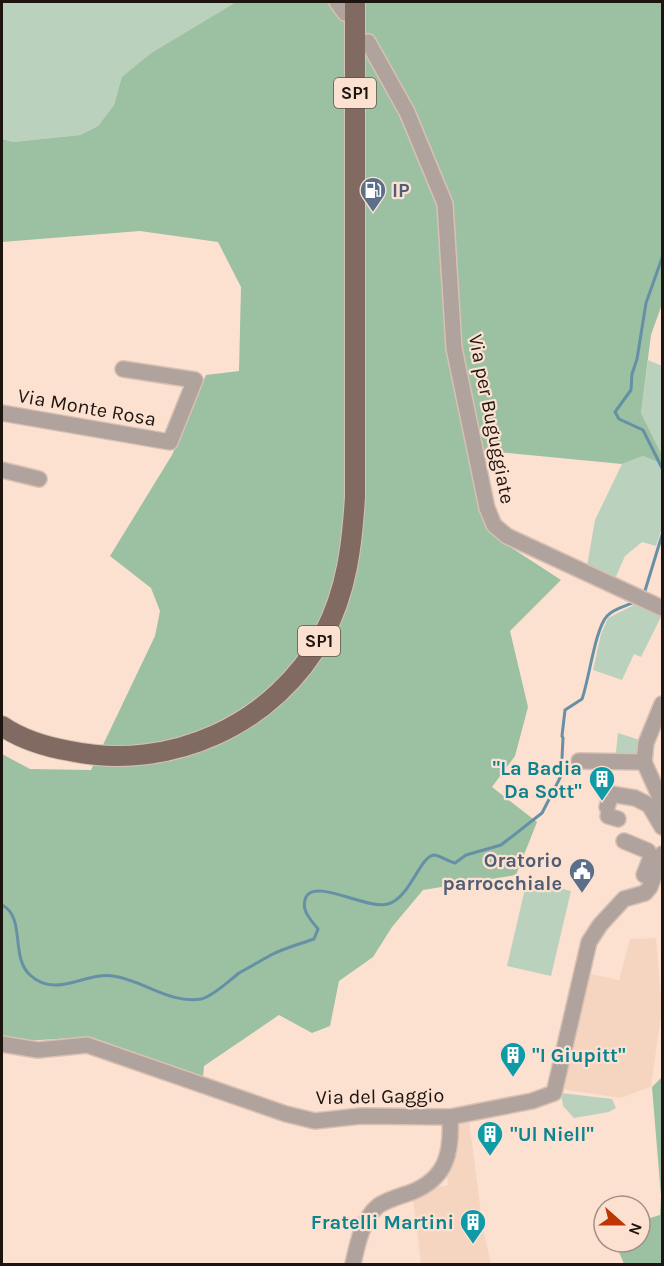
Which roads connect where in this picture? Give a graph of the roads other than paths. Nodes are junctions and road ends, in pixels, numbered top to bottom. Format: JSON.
{"nodes":[{"id":1,"x":346,"y":5,"type":"edge"},
{"id":2,"x":368,"y":42,"type":"dead end"},
{"id":3,"x":123,"y":369,"type":"dead end"},
{"id":4,"x":2,"y":413,"type":"edge"},
{"id":5,"x":2,"y":470,"type":"edge"},
{"id":6,"x":39,"y":479,"type":"dead end"},
{"id":7,"x":663,"y":608,"type":"edge"},
{"id":8,"x":663,"y":704,"type":"edge"},
{"id":9,"x":2,"y":726,"type":"edge"},
{"id":10,"x":579,"y":761,"type":"dead end"},
{"id":11,"x":644,"y":762,"type":"junction"},
{"id":12,"x":663,"y":802,"type":"edge"},
{"id":13,"x":611,"y":814,"type":"dead end"},
{"id":14,"x":663,"y":826,"type":"edge"},
{"id":15,"x":624,"y":841,"type":"dead end"},
{"id":16,"x":663,"y":854,"type":"edge"},
{"id":17,"x":632,"y":896,"type":"junction"},
{"id":18,"x":2,"y":1044,"type":"edge"},
{"id":19,"x":450,"y":1117,"type":"junction"},
{"id":20,"x":353,"y":1264,"type":"edge"}],
"edges":[{"from":1,"to":9,"type":"main road","number":"SP1"},
{"from":2,"to":7,"type":"street","name":"Via per Buguggiate"},
{"from":3,"to":4,"type":"street","name":"Via Monte Rosa"},
{"from":5,"to":6,"type":"street"},
{"from":8,"to":11,"type":"street"},
{"from":10,"to":11,"type":"street"},
{"from":11,"to":12,"type":"street"},
{"from":13,"to":14,"type":"street"},
{"from":15,"to":17,"type":"street"},
{"from":16,"to":17,"type":"street"},
{"from":17,"to":19,"type":"street","name":"Via del Gaggio"},
{"from":18,"to":19,"type":"street","name":"Via del Gaggio"},
{"from":19,"to":20,"type":"street"}]}
